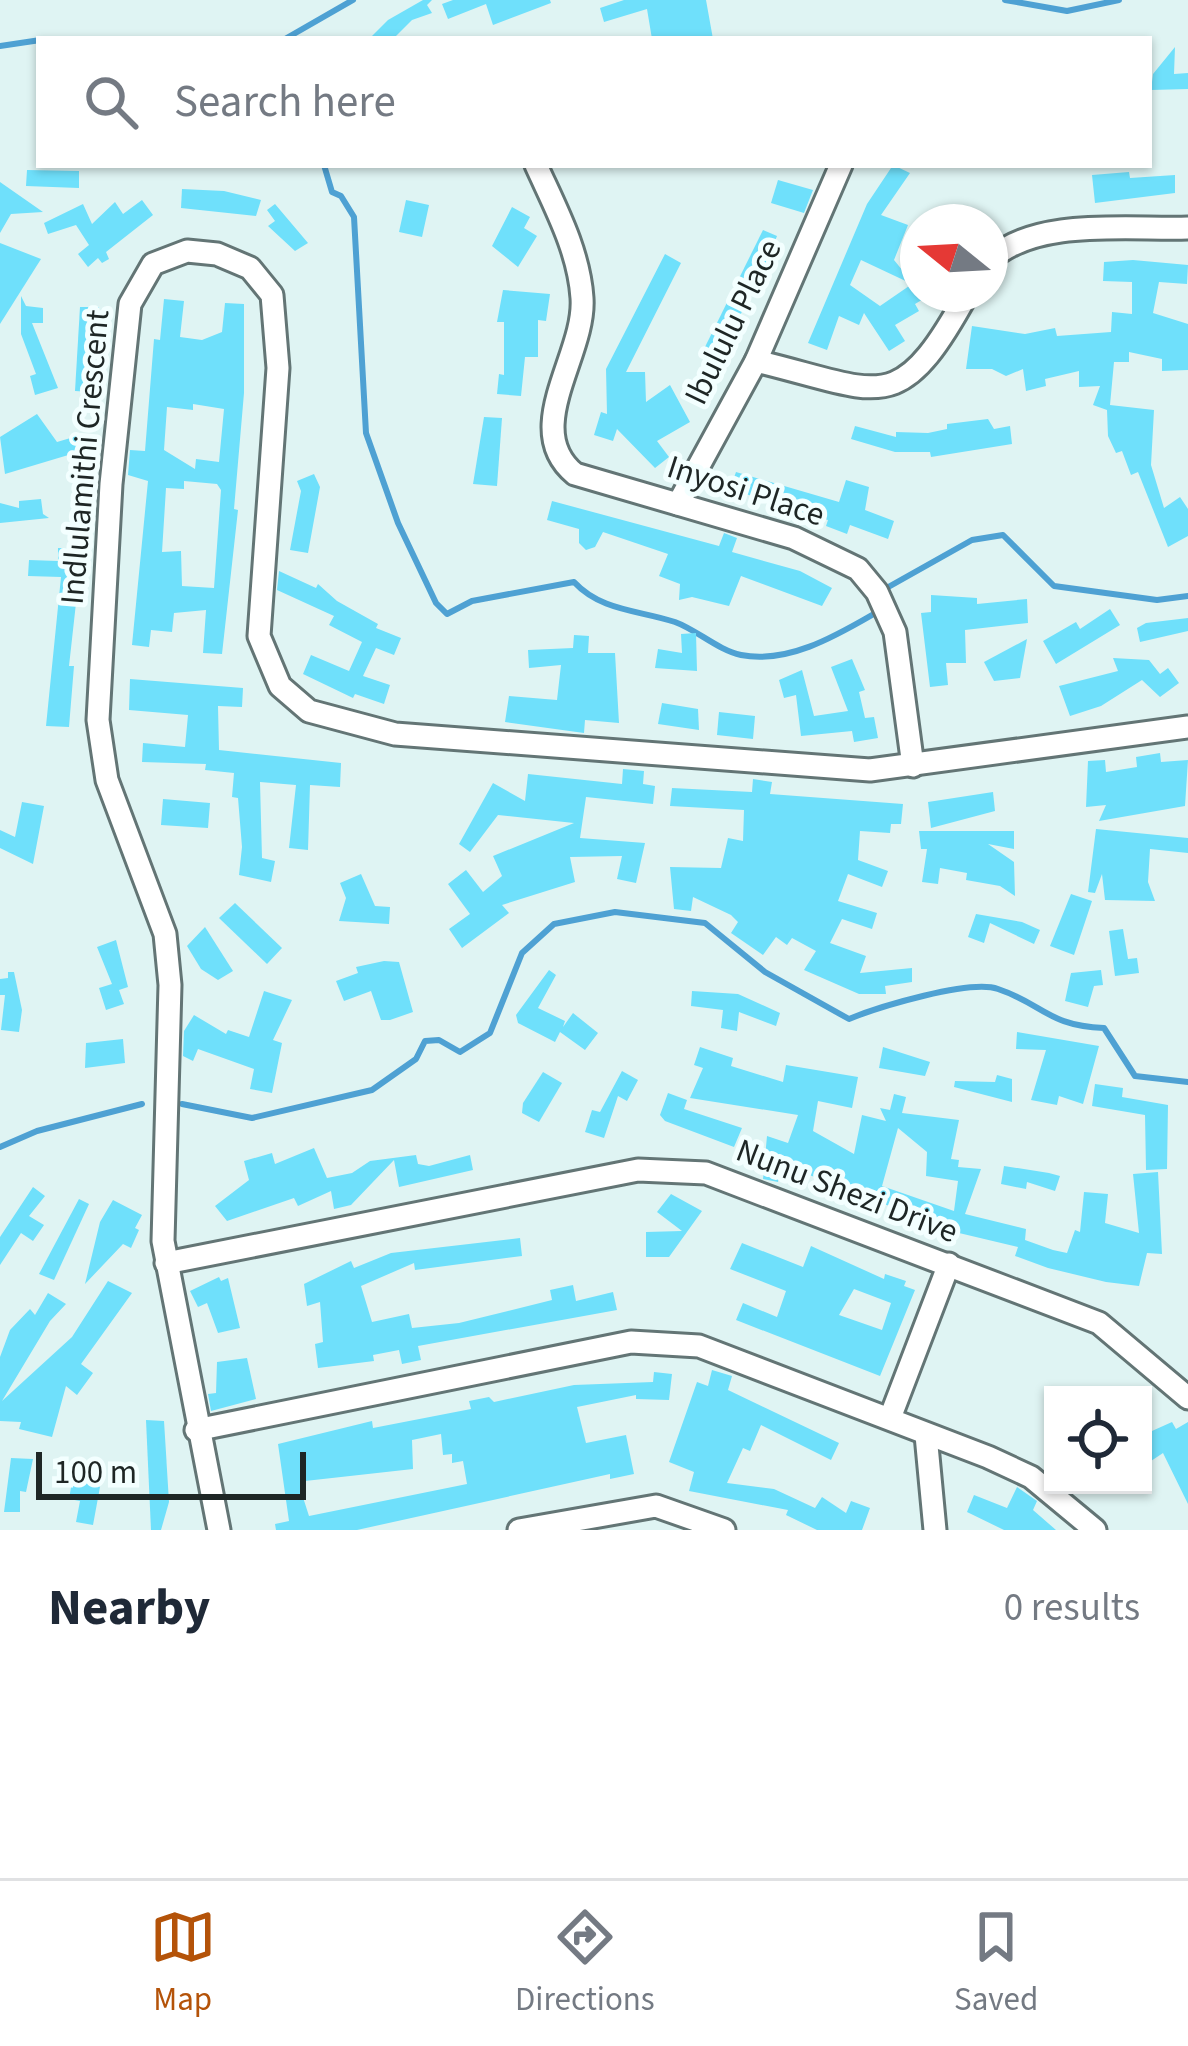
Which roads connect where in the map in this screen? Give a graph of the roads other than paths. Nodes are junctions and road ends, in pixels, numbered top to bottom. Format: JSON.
{"nodes":[{"id":1,"x":537,"y":168,"type":"edge"},
{"id":2,"x":840,"y":168,"type":"edge"},
{"id":3,"x":1188,"y":228,"type":"edge"},
{"id":4,"x":1008,"y":248,"type":"edge"},
{"id":5,"x":956,"y":312,"type":"edge"},
{"id":6,"x":756,"y":361,"type":"junction"},
{"id":7,"x":678,"y":504,"type":"junction"},
{"id":8,"x":1188,"y":727,"type":"edge"},
{"id":9,"x":913,"y":766,"type":"junction"},
{"id":10,"x":166,"y":1263,"type":"junction"},
{"id":11,"x":949,"y":1264,"type":"junction"},
{"id":12,"x":1188,"y":1398,"type":"edge"},
{"id":13,"x":890,"y":1418,"type":"junction"},
{"id":14,"x":196,"y":1430,"type":"junction"},
{"id":15,"x":926,"y":1436,"type":"junction"},
{"id":16,"x":219,"y":1530,"type":"edge"},
{"id":17,"x":519,"y":1530,"type":"edge"},
{"id":18,"x":724,"y":1530,"type":"edge"},
{"id":19,"x":935,"y":1530,"type":"edge"},
{"id":20,"x":1095,"y":1530,"type":"edge"}],
"edges":[{"from":1,"to":7,"type":"street","name":"Inyosi Place"},
{"from":2,"to":6,"type":"street","name":"Ibululu Place"},
{"from":3,"to":4,"type":"street"},
{"from":5,"to":6,"type":"street"},
{"from":6,"to":7,"type":"street","name":"Ibululu Place"},
{"from":7,"to":9,"type":"street","name":"Inyosi Place"},
{"from":8,"to":9,"type":"street","name":"Indlulamithi Crescent"},
{"from":9,"to":10,"type":"street","name":"Indlulamithi Crescent"},
{"from":10,"to":11,"type":"street","name":"Nunu Shezi Drive"},
{"from":10,"to":14,"type":"street","name":"Indlulamithi Crescent"},
{"from":11,"to":12,"type":"street","name":"Nunu Shezi Drive"},
{"from":11,"to":13,"type":"street"},
{"from":13,"to":14,"type":"street"},
{"from":13,"to":15,"type":"street"},
{"from":14,"to":16,"type":"street","name":"Indlulamithi Crescent"},
{"from":15,"to":19,"type":"street"},
{"from":15,"to":20,"type":"street"},
{"from":17,"to":18,"type":"street"}]}
